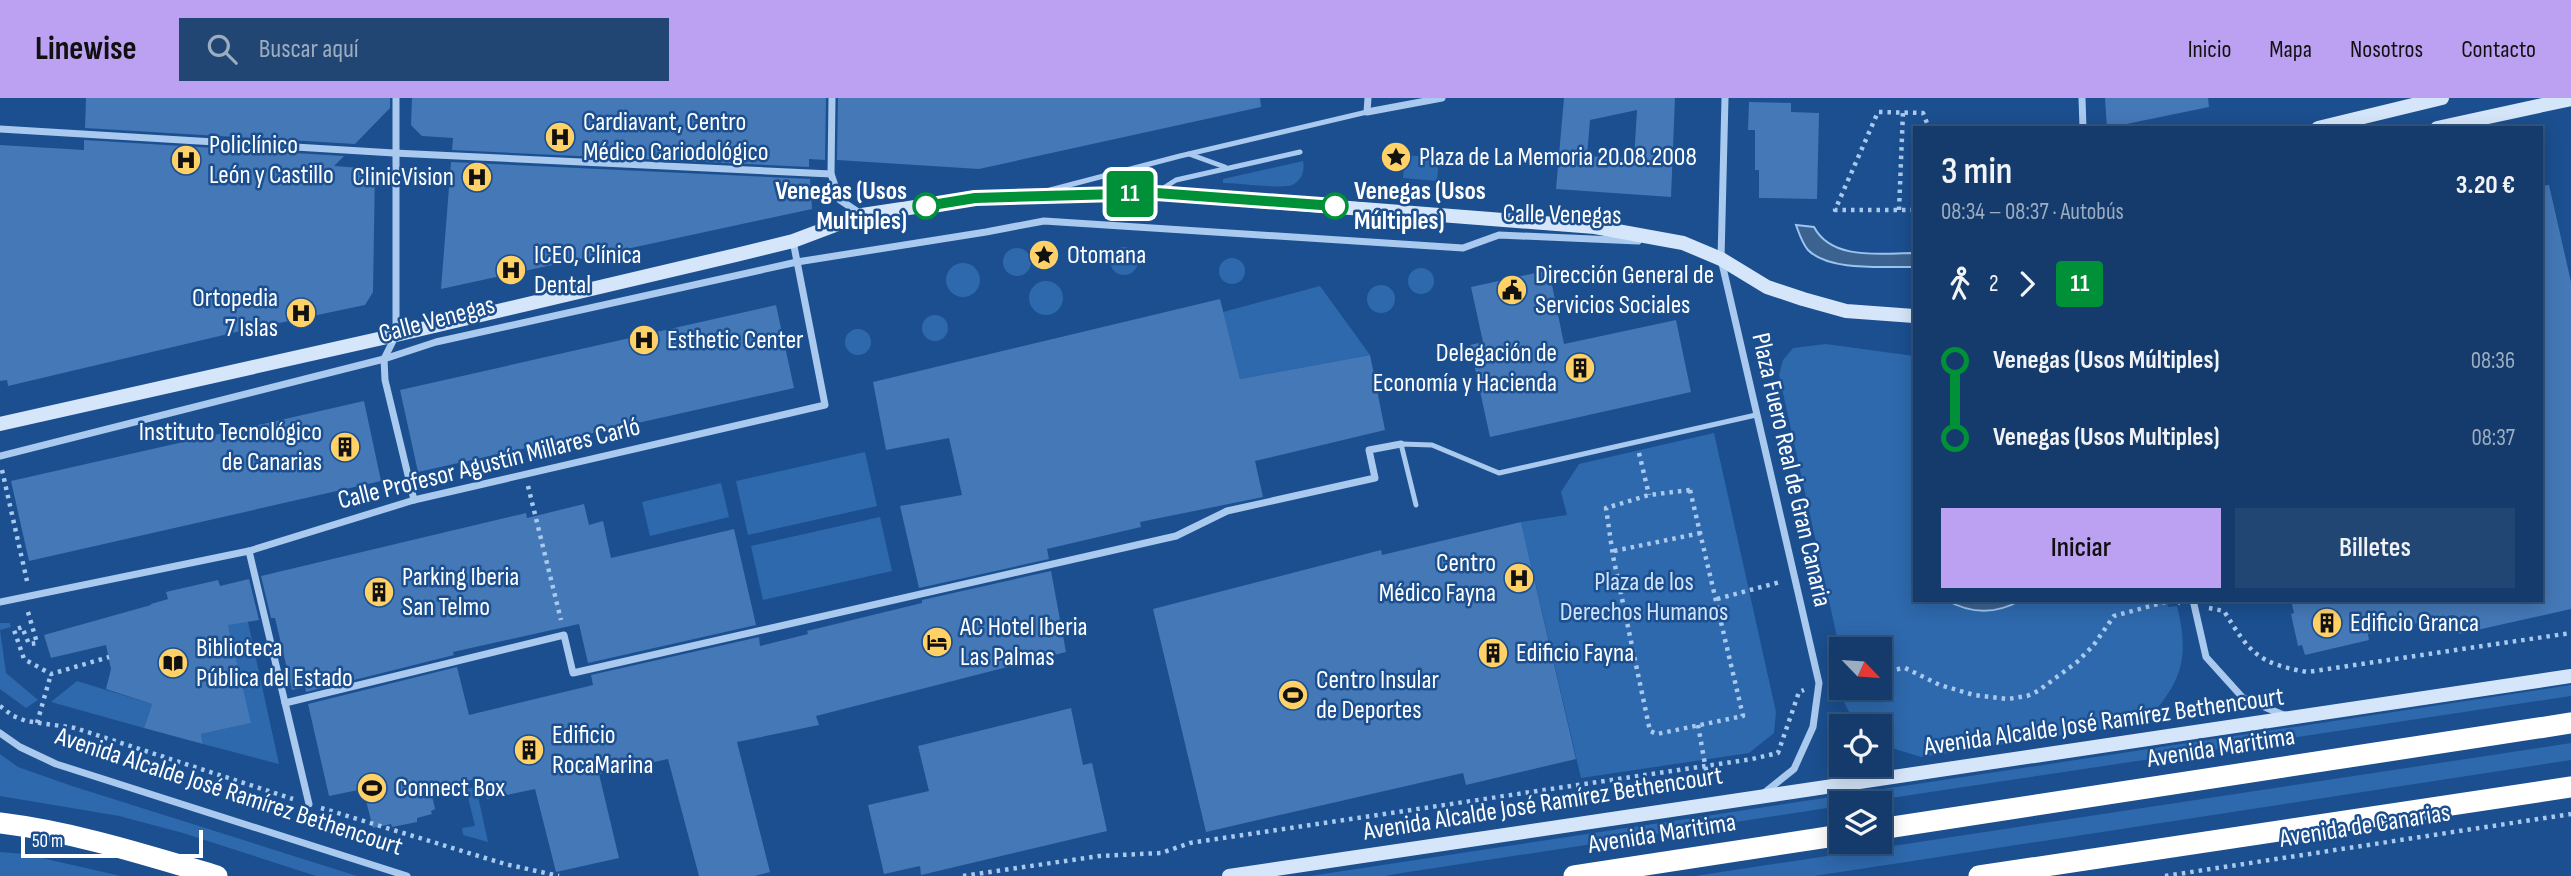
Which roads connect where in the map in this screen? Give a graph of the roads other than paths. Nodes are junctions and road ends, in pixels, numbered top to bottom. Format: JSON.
{"nodes":[{"id":1,"x":396,"y":98,"type":"edge"},
{"id":2,"x":832,"y":98,"type":"edge"},
{"id":3,"x":1368,"y":98,"type":"edge"},
{"id":4,"x":1442,"y":98,"type":"edge"},
{"id":5,"x":1725,"y":98,"type":"edge"},
{"id":6,"x":2082,"y":98,"type":"edge"},
{"id":7,"x":2442,"y":98,"type":"edge"},
{"id":8,"x":2571,"y":99,"type":"edge"},
{"id":9,"x":1367,"y":112,"type":"junction"},
{"id":10,"x":2083,"y":126,"type":"edge"},
{"id":11,"x":2326,"y":126,"type":"edge"},
{"id":12,"x":2446,"y":126,"type":"edge"},
{"id":13,"x":0,"y":129,"type":"edge"},
{"id":14,"x":1300,"y":152,"type":"dead end"},
{"id":15,"x":394,"y":153,"type":"junction"},
{"id":16,"x":1189,"y":154,"type":"junction"},
{"id":17,"x":1226,"y":167,"type":"junction"},
{"id":18,"x":831,"y":174,"type":"junction"},
{"id":19,"x":1156,"y":193,"type":"junction"},
{"id":20,"x":1023,"y":197,"type":"junction"},
{"id":21,"x":862,"y":215,"type":"junction"},
{"id":22,"x":793,"y":241,"type":"junction"},
{"id":23,"x":1683,"y":243,"type":"junction"},
{"id":24,"x":1721,"y":258,"type":"junction"},
{"id":25,"x":797,"y":262,"type":"junction"},
{"id":26,"x":1913,"y":316,"type":"edge"},
{"id":27,"x":396,"y":335,"type":"junction"},
{"id":28,"x":384,"y":359,"type":"junction"},
{"id":29,"x":1756,"y":415,"type":"junction"},
{"id":30,"x":0,"y":424,"type":"edge"},
{"id":31,"x":1401,"y":444,"type":"junction"},
{"id":32,"x":0,"y":456,"type":"edge"},
{"id":33,"x":414,"y":499,"type":"junction"},
{"id":34,"x":1416,"y":505,"type":"dead end"},
{"id":35,"x":249,"y":551,"type":"junction"},
{"id":36,"x":0,"y":602,"type":"edge"},
{"id":37,"x":2193,"y":602,"type":"edge"},
{"id":38,"x":2571,"y":676,"type":"edge"},
{"id":39,"x":285,"y":703,"type":"junction"},
{"id":40,"x":2293,"y":719,"type":"junction"},
{"id":41,"x":2571,"y":723,"type":"edge"},
{"id":42,"x":0,"y":733,"type":"edge"},
{"id":43,"x":2571,"y":787,"type":"edge"},
{"id":44,"x":1761,"y":796,"type":"junction"},
{"id":45,"x":309,"y":804,"type":"road end"},
{"id":46,"x":0,"y":823,"type":"edge"},
{"id":47,"x":1892,"y":827,"type":"edge"},
{"id":48,"x":1829,"y":837,"type":"edge"},
{"id":49,"x":217,"y":876,"type":"edge"},
{"id":50,"x":407,"y":876,"type":"edge"},
{"id":51,"x":1229,"y":876,"type":"edge"},
{"id":52,"x":1574,"y":876,"type":"edge"},
{"id":53,"x":1979,"y":876,"type":"edge"}],
"edges":[{"from":1,"to":15,"type":"street"},
{"from":2,"to":18,"type":"street"},
{"from":3,"to":9,"type":"street"},
{"from":4,"to":9,"type":"street","name":"Calle Venegas"},
{"from":5,"to":24,"type":"street","name":"Plaza Fuero Real de Gran Canaria"},
{"from":6,"to":10,"type":"street"},
{"from":7,"to":11,"type":"street"},
{"from":8,"to":12,"type":"street"},
{"from":9,"to":16,"type":"lane","name":"Calle Venegas"},
{"from":13,"to":15,"type":"street"},
{"from":14,"to":17,"type":"lane"},
{"from":15,"to":18,"type":"street"},
{"from":15,"to":27,"type":"street"},
{"from":16,"to":17,"type":"lane"},
{"from":16,"to":20,"type":"lane","name":"Calle Venegas"},
{"from":17,"to":19,"type":"lane"},
{"from":18,"to":21,"type":"street"},
{"from":19,"to":20,"type":"street","name":"Calle Venegas"},
{"from":19,"to":23,"type":"street","name":"Calle Venegas"},
{"from":20,"to":21,"type":"street","name":"Calle Venegas"},
{"from":21,"to":22,"type":"street","name":"Calle Venegas"},
{"from":22,"to":25,"type":"street","name":"Calle Profesor Agustín Millares Carló"},
{"from":22,"to":27,"type":"street","name":"Calle Venegas"},
{"from":23,"to":24,"type":"street","name":"Calle Venegas"},
{"from":23,"to":25,"type":"street","name":"Calle Venegas"},
{"from":24,"to":26,"type":"street","name":"Calle Venegas"},
{"from":24,"to":29,"type":"street","name":"Plaza Fuero Real de Gran Canaria"},
{"from":25,"to":28,"type":"street","name":"Calle Venegas"},
{"from":25,"to":33,"type":"street","name":"Calle Profesor Agustín Millares Carló"},
{"from":27,"to":28,"type":"street"},
{"from":27,"to":30,"type":"street","name":"Calle Venegas"},
{"from":28,"to":32,"type":"street","name":"Calle Venegas"},
{"from":28,"to":33,"type":"street"},
{"from":29,"to":31,"type":"lane"},
{"from":29,"to":44,"type":"street","name":"Plaza Fuero Real de Gran Canaria"},
{"from":31,"to":34,"type":"lane"},
{"from":31,"to":39,"type":"street"},
{"from":33,"to":35,"type":"street","name":"Calle Profesor Agustín Millares Carló"},
{"from":35,"to":36,"type":"street","name":"Calle Profesor Agustín Millares Carló"},
{"from":35,"to":39,"type":"street"},
{"from":37,"to":40,"type":"street"},
{"from":38,"to":40,"type":"street","name":"Avenida Alcalde José Ramírez Bethencourt"},
{"from":39,"to":45,"type":"street"},
{"from":40,"to":44,"type":"street","name":"Avenida Alcalde José Ramírez Bethencourt"},
{"from":41,"to":47,"type":"highway","name":"Avenida Maritima"},
{"from":42,"to":50,"type":"street","name":"Avenida Alcalde José Ramírez Bethencourt"},
{"from":43,"to":53,"type":"highway"},
{"from":44,"to":51,"type":"street","name":"Avenida Alcalde José Ramírez Bethencourt"},
{"from":46,"to":49,"type":"highway"},
{"from":48,"to":52,"type":"highway","name":"Avenida Maritima"}]}
